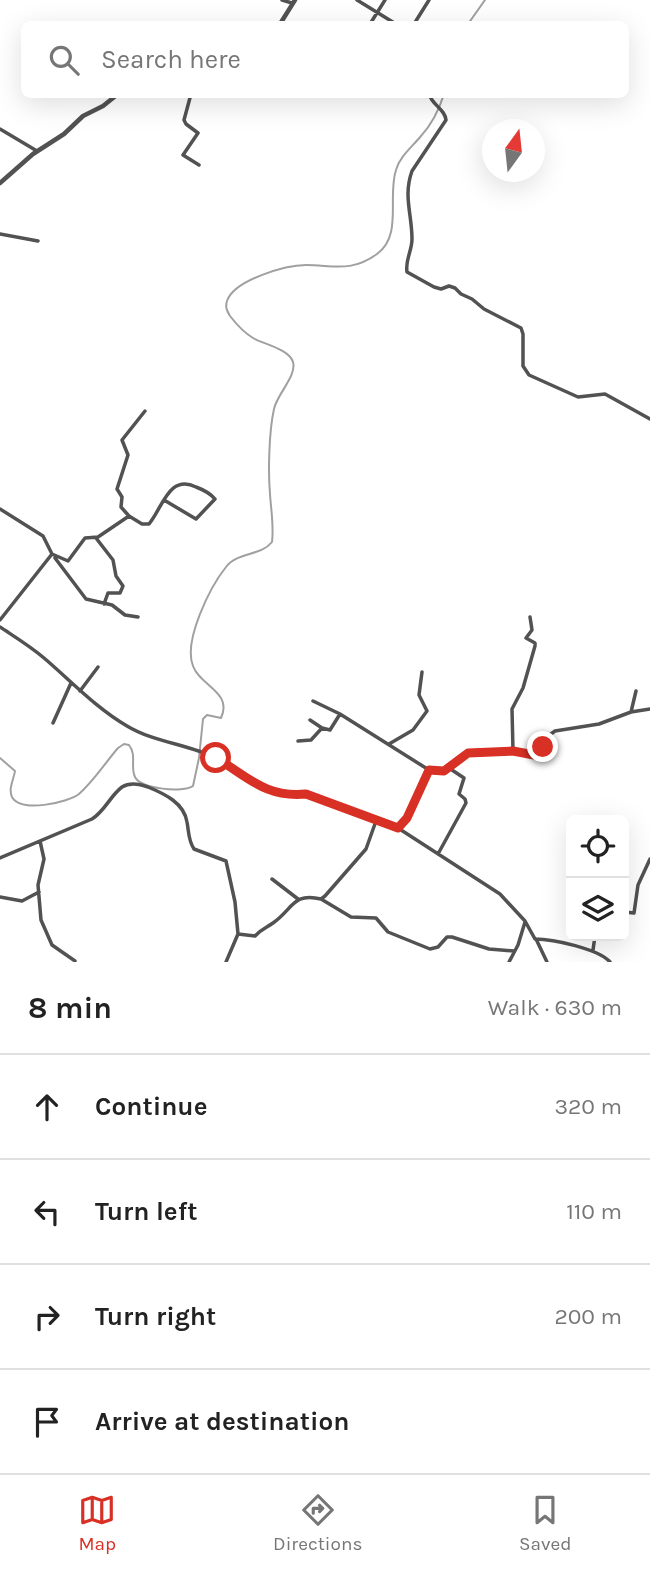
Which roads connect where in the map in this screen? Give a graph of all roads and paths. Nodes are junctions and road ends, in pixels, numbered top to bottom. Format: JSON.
{"nodes":[{"id":1,"x":282,"y":0,"type":"edge"},
{"id":2,"x":357,"y":0,"type":"edge"},
{"id":3,"x":385,"y":0,"type":"edge"},
{"id":4,"x":429,"y":0,"type":"edge"},
{"id":5,"x":293,"y":2,"type":"edge"},
{"id":6,"x":378,"y":11,"type":"junction"},
{"id":7,"x":282,"y":21,"type":"edge"},
{"id":8,"x":372,"y":21,"type":"edge"},
{"id":9,"x":392,"y":21,"type":"edge"},
{"id":10,"x":416,"y":21,"type":"edge"},
{"id":11,"x":113,"y":98,"type":"edge"},
{"id":12,"x":190,"y":98,"type":"edge"},
{"id":13,"x":430,"y":98,"type":"edge"},
{"id":14,"x":0,"y":129,"type":"edge"},
{"id":15,"x":37,"y":151,"type":"junction"},
{"id":16,"x":199,"y":165,"type":"dead end"},
{"id":17,"x":0,"y":183,"type":"edge"},
{"id":18,"x":0,"y":234,"type":"edge"},
{"id":19,"x":38,"y":241,"type":"dead end"},
{"id":20,"x":145,"y":411,"type":"dead end"},
{"id":21,"x":650,"y":419,"type":"edge"},
{"id":22,"x":164,"y":500,"type":"junction"},
{"id":23,"x":0,"y":509,"type":"edge"},
{"id":24,"x":130,"y":516,"type":"junction"},
{"id":25,"x":95,"y":538,"type":"junction"},
{"id":26,"x":53,"y":555,"type":"junction"},
{"id":27,"x":104,"y":604,"type":"junction"},
{"id":28,"x":138,"y":617,"type":"dead end"},
{"id":29,"x":530,"y":617,"type":"dead end"},
{"id":30,"x":0,"y":620,"type":"edge"},
{"id":31,"x":0,"y":626,"type":"edge"},
{"id":32,"x":98,"y":667,"type":"dead end"},
{"id":33,"x":422,"y":671,"type":"dead end"},
{"id":34,"x":71,"y":682,"type":"junction"},
{"id":35,"x":80,"y":691,"type":"junction"},
{"id":36,"x":636,"y":691,"type":"dead end"},
{"id":37,"x":313,"y":701,"type":"dead end"},
{"id":38,"x":650,"y":709,"type":"edge"},
{"id":39,"x":631,"y":712,"type":"junction"},
{"id":40,"x":340,"y":714,"type":"junction"},
{"id":41,"x":310,"y":720,"type":"dead end"},
{"id":42,"x":53,"y":723,"type":"dead end"},
{"id":43,"x":322,"y":728,"type":"junction"},
{"id":44,"x":298,"y":741,"type":"dead end"},
{"id":45,"x":389,"y":744,"type":"junction"},
{"id":46,"x":513,"y":751,"type":"junction"},
{"id":47,"x":449,"y":768,"type":"junction"},
{"id":48,"x":429,"y":770,"type":"junction"},
{"id":49,"x":376,"y":821,"type":"junction"},
{"id":50,"x":398,"y":828,"type":"junction"},
{"id":51,"x":40,"y":841,"type":"junction"},
{"id":52,"x":438,"y":854,"type":"junction"},
{"id":53,"x":0,"y":858,"type":"edge"},
{"id":54,"x":650,"y":859,"type":"edge"},
{"id":55,"x":271,"y":879,"type":"dead end"},
{"id":56,"x":39,"y":892,"type":"junction"},
{"id":57,"x":0,"y":897,"type":"edge"},
{"id":58,"x":298,"y":899,"type":"junction"},
{"id":59,"x":321,"y":899,"type":"junction"},
{"id":60,"x":629,"y":912,"type":"edge"},
{"id":61,"x":525,"y":921,"type":"junction"},
{"id":62,"x":239,"y":934,"type":"junction"},
{"id":63,"x":536,"y":939,"type":"junction"},
{"id":64,"x":594,"y":941,"type":"edge"},
{"id":65,"x":593,"y":950,"type":"junction"},
{"id":66,"x":514,"y":951,"type":"junction"},
{"id":67,"x":75,"y":961,"type":"edge"},
{"id":68,"x":226,"y":962,"type":"edge"},
{"id":69,"x":509,"y":962,"type":"edge"},
{"id":70,"x":547,"y":962,"type":"edge"},
{"id":71,"x":610,"y":962,"type":"edge"}],
"edges":[{"from":1,"to":5,"type":"street"},
{"from":2,"to":6,"type":"street"},
{"from":3,"to":6,"type":"street"},
{"from":4,"to":10,"type":"street"},
{"from":5,"to":7,"type":"street"},
{"from":6,"to":8,"type":"street"},
{"from":6,"to":9,"type":"street"},
{"from":11,"to":15,"type":"street"},
{"from":12,"to":16,"type":"street"},
{"from":13,"to":21,"type":"street"},
{"from":14,"to":15,"type":"street"},
{"from":15,"to":17,"type":"street"},
{"from":18,"to":19,"type":"street"},
{"from":20,"to":24,"type":"street"},
{"from":22,"to":22,"type":"street"},
{"from":22,"to":24,"type":"street"},
{"from":23,"to":26,"type":"street"},
{"from":24,"to":25,"type":"street"},
{"from":25,"to":26,"type":"street"},
{"from":25,"to":27,"type":"street"},
{"from":26,"to":27,"type":"street"},
{"from":26,"to":30,"type":"street"},
{"from":27,"to":28,"type":"street"},
{"from":29,"to":46,"type":"street"},
{"from":31,"to":34,"type":"street"},
{"from":32,"to":35,"type":"street"},
{"from":33,"to":45,"type":"street"},
{"from":34,"to":35,"type":"street"},
{"from":34,"to":42,"type":"street"},
{"from":35,"to":49,"type":"street"},
{"from":36,"to":39,"type":"street"},
{"from":37,"to":40,"type":"street"},
{"from":38,"to":39,"type":"street"},
{"from":39,"to":46,"type":"street"},
{"from":40,"to":43,"type":"street"},
{"from":40,"to":45,"type":"street"},
{"from":41,"to":43,"type":"street"},
{"from":43,"to":44,"type":"street"},
{"from":45,"to":48,"type":"street"},
{"from":46,"to":47,"type":"street"},
{"from":47,"to":48,"type":"street"},
{"from":47,"to":52,"type":"street"},
{"from":48,"to":50,"type":"street"},
{"from":49,"to":50,"type":"street"},
{"from":49,"to":59,"type":"street"},
{"from":50,"to":52,"type":"street"},
{"from":51,"to":53,"type":"street"},
{"from":51,"to":56,"type":"street"},
{"from":51,"to":62,"type":"street"},
{"from":52,"to":61,"type":"street"},
{"from":54,"to":60,"type":"street"},
{"from":55,"to":58,"type":"street"},
{"from":56,"to":57,"type":"street"},
{"from":56,"to":67,"type":"street"},
{"from":58,"to":59,"type":"street"},
{"from":58,"to":62,"type":"street"},
{"from":59,"to":66,"type":"street"},
{"from":61,"to":63,"type":"street"},
{"from":61,"to":66,"type":"street"},
{"from":62,"to":68,"type":"street"},
{"from":63,"to":65,"type":"street"},
{"from":63,"to":70,"type":"street"},
{"from":64,"to":65,"type":"street"},
{"from":65,"to":71,"type":"street"},
{"from":66,"to":69,"type":"street"}]}
